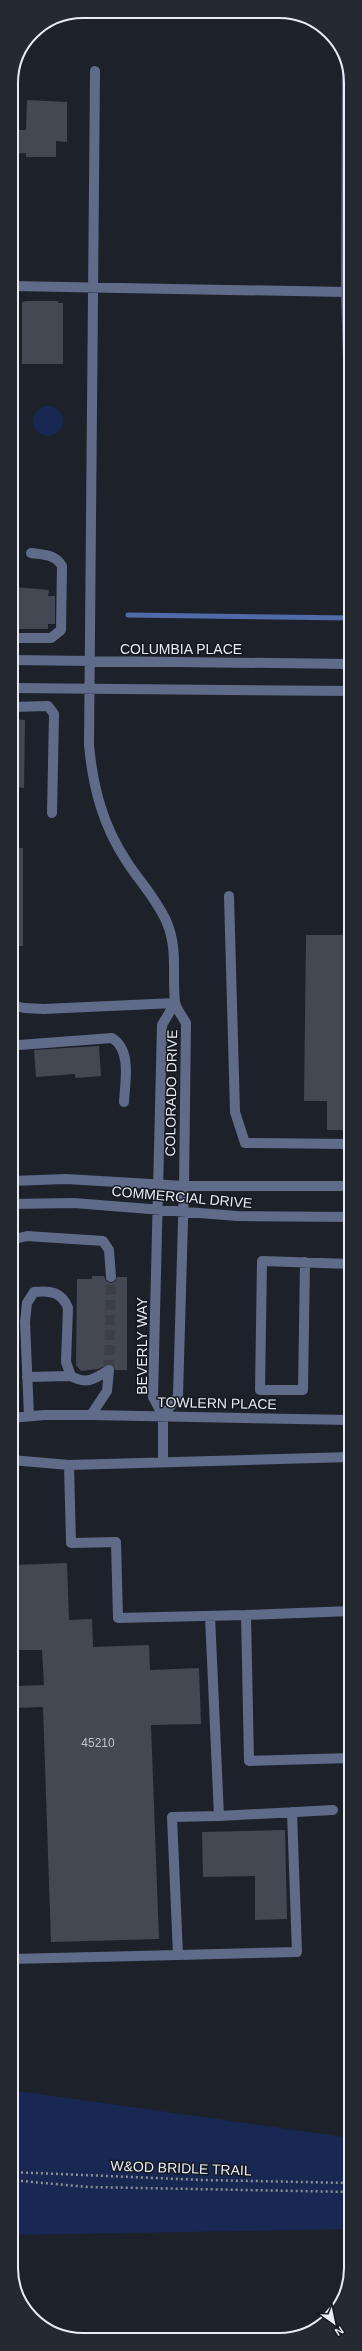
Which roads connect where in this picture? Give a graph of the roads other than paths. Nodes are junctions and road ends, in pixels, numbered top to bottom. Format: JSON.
{"nodes":[{"id":1,"x":95,"y":71,"type":"dead end"},
{"id":2,"x":18,"y":286,"type":"edge"},
{"id":3,"x":93,"y":287,"type":"junction"},
{"id":4,"x":344,"y":292,"type":"edge"},
{"id":5,"x":31,"y":553,"type":"dead end"},
{"id":6,"x":18,"y":638,"type":"edge"},
{"id":7,"x":18,"y":660,"type":"edge"},
{"id":8,"x":90,"y":662,"type":"junction"},
{"id":9,"x":344,"y":664,"type":"edge"},
{"id":10,"x":18,"y":688,"type":"edge"},
{"id":11,"x":91,"y":689,"type":"junction"},
{"id":12,"x":344,"y":691,"type":"edge"},
{"id":13,"x":18,"y":707,"type":"edge"},
{"id":14,"x":52,"y":814,"type":"dead end"},
{"id":15,"x":229,"y":896,"type":"dead end"},
{"id":16,"x":175,"y":1003,"type":"junction"},
{"id":17,"x":18,"y":1007,"type":"edge"},
{"id":18,"x":19,"y":1045,"type":"dead end"},
{"id":19,"x":124,"y":1102,"type":"dead end"},
{"id":20,"x":344,"y":1144,"type":"edge"},
{"id":21,"x":18,"y":1181,"type":"edge"},
{"id":22,"x":158,"y":1184,"type":"junction"},
{"id":23,"x":184,"y":1186,"type":"junction"},
{"id":24,"x":344,"y":1186,"type":"edge"},
{"id":25,"x":18,"y":1204,"type":"edge"},
{"id":26,"x":157,"y":1209,"type":"junction"},
{"id":27,"x":184,"y":1212,"type":"junction"},
{"id":28,"x":344,"y":1217,"type":"edge"},
{"id":29,"x":18,"y":1238,"type":"edge"},
{"id":30,"x":305,"y":1262,"type":"junction"},
{"id":31,"x":344,"y":1264,"type":"edge"},
{"id":32,"x":111,"y":1276,"type":"tunnel mouth"},
{"id":33,"x":71,"y":1376,"type":"junction"},
{"id":34,"x":27,"y":1377,"type":"junction"},
{"id":35,"x":91,"y":1415,"type":"junction"},
{"id":36,"x":29,"y":1416,"type":"junction"},
{"id":37,"x":164,"y":1416,"type":"junction"},
{"id":38,"x":18,"y":1417,"type":"edge"},
{"id":39,"x":344,"y":1420,"type":"edge"},
{"id":40,"x":344,"y":1457,"type":"edge"},
{"id":41,"x":18,"y":1461,"type":"edge"},
{"id":42,"x":163,"y":1462,"type":"junction"},
{"id":43,"x":69,"y":1465,"type":"junction"},
{"id":44,"x":344,"y":1611,"type":"edge"},
{"id":45,"x":246,"y":1615,"type":"junction"},
{"id":46,"x":210,"y":1616,"type":"junction"},
{"id":47,"x":344,"y":1758,"type":"edge"},
{"id":48,"x":333,"y":1810,"type":"dead end"},
{"id":49,"x":292,"y":1812,"type":"junction"},
{"id":50,"x":219,"y":1816,"type":"junction"},
{"id":51,"x":178,"y":1956,"type":"junction"},
{"id":52,"x":18,"y":1959,"type":"edge"}],
"edges":[{"from":1,"to":3,"type":"street","name":"COLORADO DRIVE"},
{"from":2,"to":3,"type":"street"},
{"from":3,"to":4,"type":"street"},
{"from":3,"to":8,"type":"street","name":"COLORADO DRIVE"},
{"from":5,"to":6,"type":"street"},
{"from":7,"to":8,"type":"street","name":"COLUMBIA PLACE"},
{"from":8,"to":9,"type":"street","name":"COLUMBIA PLACE"},
{"from":8,"to":11,"type":"street","name":"COLORADO DRIVE"},
{"from":10,"to":11,"type":"street"},
{"from":11,"to":12,"type":"street"},
{"from":11,"to":16,"type":"street","name":"COLORADO DRIVE"},
{"from":13,"to":14,"type":"street"},
{"from":15,"to":20,"type":"street"},
{"from":16,"to":17,"type":"street"},
{"from":16,"to":22,"type":"street","name":"COLORADO DRIVE"},
{"from":16,"to":23,"type":"street","name":"COLORADO DRIVE"},
{"from":18,"to":19,"type":"street"},
{"from":21,"to":22,"type":"street","name":"COMMERCIAL DRIVE"},
{"from":22,"to":23,"type":"street","name":"COMMERCIAL DRIVE"},
{"from":22,"to":26,"type":"street","name":"BEVERLY WAY"},
{"from":23,"to":24,"type":"street","name":"COMMERCIAL DRIVE"},
{"from":23,"to":27,"type":"street"},
{"from":25,"to":26,"type":"street","name":"COMMERCIAL DRIVE"},
{"from":26,"to":27,"type":"street","name":"COMMERCIAL DRIVE"},
{"from":26,"to":37,"type":"street","name":"BEVERLY WAY"},
{"from":27,"to":28,"type":"street","name":"COMMERCIAL DRIVE"},
{"from":27,"to":37,"type":"street"},
{"from":29,"to":32,"type":"street"},
{"from":30,"to":30,"type":"street"},
{"from":30,"to":31,"type":"street"},
{"from":33,"to":34,"type":"street"},
{"from":33,"to":34,"type":"street"},
{"from":33,"to":35,"type":"street"},
{"from":34,"to":36,"type":"street"},
{"from":35,"to":36,"type":"street","name":"TOWLERN PLACE"},
{"from":35,"to":37,"type":"street","name":"TOWLERN PLACE"},
{"from":36,"to":38,"type":"street","name":"TOWLERN PLACE"},
{"from":37,"to":39,"type":"street","name":"TOWLERN PLACE"},
{"from":37,"to":42,"type":"street"},
{"from":40,"to":42,"type":"street"},
{"from":41,"to":43,"type":"street"},
{"from":42,"to":43,"type":"street"},
{"from":43,"to":46,"type":"street"},
{"from":44,"to":45,"type":"street"},
{"from":45,"to":46,"type":"street"},
{"from":45,"to":47,"type":"street"},
{"from":46,"to":50,"type":"street"},
{"from":48,"to":49,"type":"street"},
{"from":49,"to":50,"type":"street"},
{"from":49,"to":51,"type":"street"},
{"from":50,"to":51,"type":"street"},
{"from":51,"to":52,"type":"street"}]}
